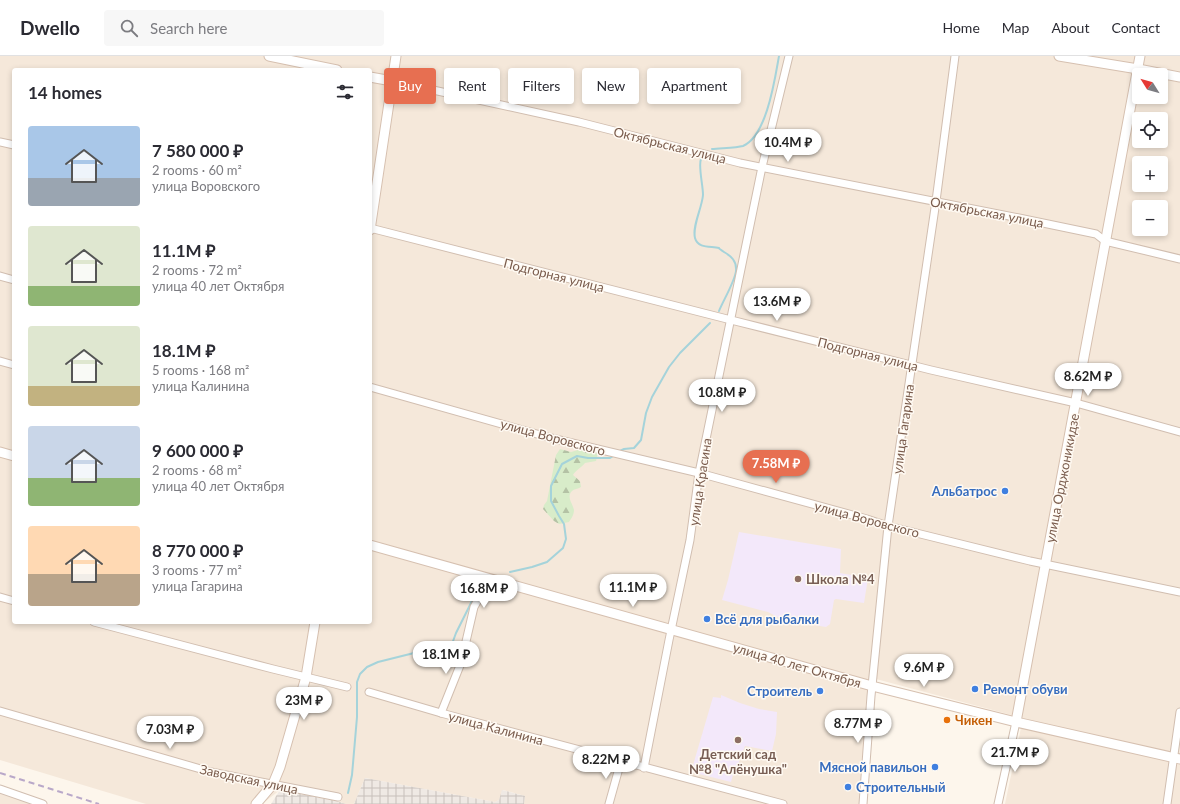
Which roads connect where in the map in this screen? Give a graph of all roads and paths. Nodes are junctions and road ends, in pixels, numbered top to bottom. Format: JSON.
{"nodes":[{"id":1,"x":269,"y":56,"type":"edge"},
{"id":2,"x":396,"y":56,"type":"edge"},
{"id":3,"x":789,"y":56,"type":"edge"},
{"id":4,"x":956,"y":56,"type":"edge"},
{"id":5,"x":1059,"y":56,"type":"edge"},
{"id":6,"x":1140,"y":56,"type":"edge"},
{"id":7,"x":327,"y":68,"type":"edge"},
{"id":8,"x":394,"y":68,"type":"edge"},
{"id":9,"x":1132,"y":68,"type":"edge"},
{"id":10,"x":1138,"y":68,"type":"edge"},
{"id":11,"x":1168,"y":75,"type":"edge"},
{"id":12,"x":372,"y":77,"type":"edge"},
{"id":13,"x":1180,"y":77,"type":"edge"},
{"id":14,"x":384,"y":80,"type":"edge"},
{"id":15,"x":436,"y":91,"type":"edge"},
{"id":16,"x":1132,"y":100,"type":"edge"},
{"id":17,"x":389,"y":104,"type":"edge"},
{"id":18,"x":0,"y":142,"type":"edge"},
{"id":19,"x":12,"y":145,"type":"edge"},
{"id":20,"x":762,"y":167,"type":"junction"},
{"id":21,"x":936,"y":201,"type":"junction"},
{"id":22,"x":372,"y":216,"type":"edge"},
{"id":23,"x":372,"y":230,"type":"edge"},
{"id":24,"x":1105,"y":241,"type":"junction"},
{"id":25,"x":1180,"y":259,"type":"edge"},
{"id":26,"x":0,"y":276,"type":"edge"},
{"id":27,"x":12,"y":279,"type":"edge"},
{"id":28,"x":732,"y":320,"type":"junction"},
{"id":29,"x":0,"y":361,"type":"edge"},
{"id":30,"x":12,"y":364,"type":"edge"},
{"id":31,"x":912,"y":365,"type":"junction"},
{"id":32,"x":372,"y":388,"type":"edge"},
{"id":33,"x":1076,"y":403,"type":"junction"},
{"id":34,"x":1180,"y":432,"type":"edge"},
{"id":35,"x":0,"y":452,"type":"edge"},
{"id":36,"x":12,"y":455,"type":"edge"},
{"id":37,"x":699,"y":473,"type":"junction"},
{"id":38,"x":888,"y":526,"type":"junction"},
{"id":39,"x":372,"y":546,"type":"edge"},
{"id":40,"x":1046,"y":564,"type":"junction"},
{"id":41,"x":510,"y":584,"type":"junction"},
{"id":42,"x":1180,"y":592,"type":"edge"},
{"id":43,"x":0,"y":597,"type":"edge"},
{"id":44,"x":12,"y":600,"type":"edge"},
{"id":45,"x":102,"y":624,"type":"edge"},
{"id":46,"x":315,"y":624,"type":"edge"},
{"id":47,"x":671,"y":630,"type":"junction"},
{"id":48,"x":306,"y":677,"type":"junction"},
{"id":49,"x":872,"y":686,"type":"junction"},
{"id":50,"x":347,"y":687,"type":"dead end"},
{"id":51,"x":369,"y":692,"type":"dead end"},
{"id":52,"x":0,"y":711,"type":"edge"},
{"id":53,"x":1180,"y":712,"type":"edge"},
{"id":54,"x":442,"y":713,"type":"junction"},
{"id":55,"x":1016,"y":722,"type":"junction"},
{"id":56,"x":1177,"y":758,"type":"edge"},
{"id":57,"x":621,"y":762,"type":"junction"},
{"id":58,"x":644,"y":768,"type":"junction"},
{"id":59,"x":273,"y":784,"type":"junction"},
{"id":60,"x":0,"y":789,"type":"edge"},
{"id":61,"x":338,"y":797,"type":"dead end"},
{"id":62,"x":43,"y":804,"type":"edge"},
{"id":63,"x":256,"y":804,"type":"edge"},
{"id":64,"x":609,"y":804,"type":"edge"},
{"id":65,"x":783,"y":804,"type":"edge"},
{"id":66,"x":862,"y":804,"type":"edge"},
{"id":67,"x":998,"y":804,"type":"edge"},
{"id":68,"x":1167,"y":804,"type":"edge"}],
"edges":[{"from":1,"to":7,"type":"street"},
{"from":2,"to":8,"type":"street"},
{"from":3,"to":20,"type":"street","name":"улица Красина"},
{"from":4,"to":21,"type":"street","name":"улица Гагарина"},
{"from":5,"to":9,"type":"street"},
{"from":6,"to":10,"type":"street","name":"улица Орджоникидзе"},
{"from":11,"to":13,"type":"street"},
{"from":12,"to":14,"type":"street","name":"Октябрьская улица"},
{"from":15,"to":20,"type":"street","name":"Октябрьская улица"},
{"from":16,"to":24,"type":"street","name":"улица Орджоникидзе"},
{"from":17,"to":22,"type":"street"},
{"from":18,"to":19,"type":"street"},
{"from":20,"to":21,"type":"street","name":"Октябрьская улица"},
{"from":20,"to":28,"type":"street","name":"улица Красина"},
{"from":21,"to":24,"type":"street","name":"Октябрьская улица"},
{"from":21,"to":31,"type":"street","name":"улица Гагарина"},
{"from":23,"to":28,"type":"street","name":"Подгорная улица"},
{"from":24,"to":25,"type":"street","name":"Октябрьская улица"},
{"from":24,"to":33,"type":"street","name":"улица Орджоникидзе"},
{"from":26,"to":27,"type":"street"},
{"from":28,"to":31,"type":"street","name":"Подгорная улица"},
{"from":28,"to":37,"type":"street","name":"улица Красина"},
{"from":29,"to":30,"type":"street"},
{"from":31,"to":33,"type":"street","name":"Подгорная улица"},
{"from":31,"to":38,"type":"street","name":"улица Гагарина"},
{"from":32,"to":37,"type":"street","name":"улица Воровского"},
{"from":33,"to":34,"type":"street","name":"Подгорная улица"},
{"from":33,"to":40,"type":"street","name":"улица Орджоникидзе"},
{"from":35,"to":36,"type":"street"},
{"from":37,"to":38,"type":"street","name":"улица Воровского"},
{"from":37,"to":47,"type":"street","name":"улица Красина"},
{"from":38,"to":40,"type":"street","name":"улица Воровского"},
{"from":38,"to":49,"type":"street","name":"улица Гагарина"},
{"from":39,"to":41,"type":"street","name":"улица 40 лет Октября"},
{"from":40,"to":42,"type":"street","name":"улица Воровского"},
{"from":40,"to":55,"type":"street","name":"улица Орджоникидзе"},
{"from":41,"to":47,"type":"street","name":"улица 40 лет Октября"},
{"from":41,"to":54,"type":"street","name":"улица Калинина"},
{"from":43,"to":44,"type":"street"},
{"from":45,"to":48,"type":"street"},
{"from":46,"to":48,"type":"street"},
{"from":47,"to":49,"type":"street","name":"улица 40 лет Октября"},
{"from":47,"to":58,"type":"street","name":"улица Красина"},
{"from":48,"to":50,"type":"street"},
{"from":48,"to":59,"type":"street"},
{"from":49,"to":55,"type":"street","name":"улица 40 лет Октября"},
{"from":49,"to":66,"type":"street","name":"улица Гагарина"},
{"from":51,"to":54,"type":"street","name":"улица Калинина"},
{"from":52,"to":59,"type":"street","name":"Заводская улица"},
{"from":53,"to":56,"type":"street"},
{"from":54,"to":57,"type":"street","name":"улица Калинина"},
{"from":55,"to":56,"type":"street","name":"улица 40 лет Октября"},
{"from":55,"to":67,"type":"street","name":"улица Орджоникидзе"},
{"from":56,"to":68,"type":"street"},
{"from":57,"to":58,"type":"street","name":"улица Калинина"},
{"from":57,"to":64,"type":"street"},
{"from":58,"to":65,"type":"street","name":"улица Калинина"},
{"from":59,"to":61,"type":"street","name":"Заводская улица"},
{"from":59,"to":63,"type":"street"},
{"from":60,"to":62,"type":"street"}]}
